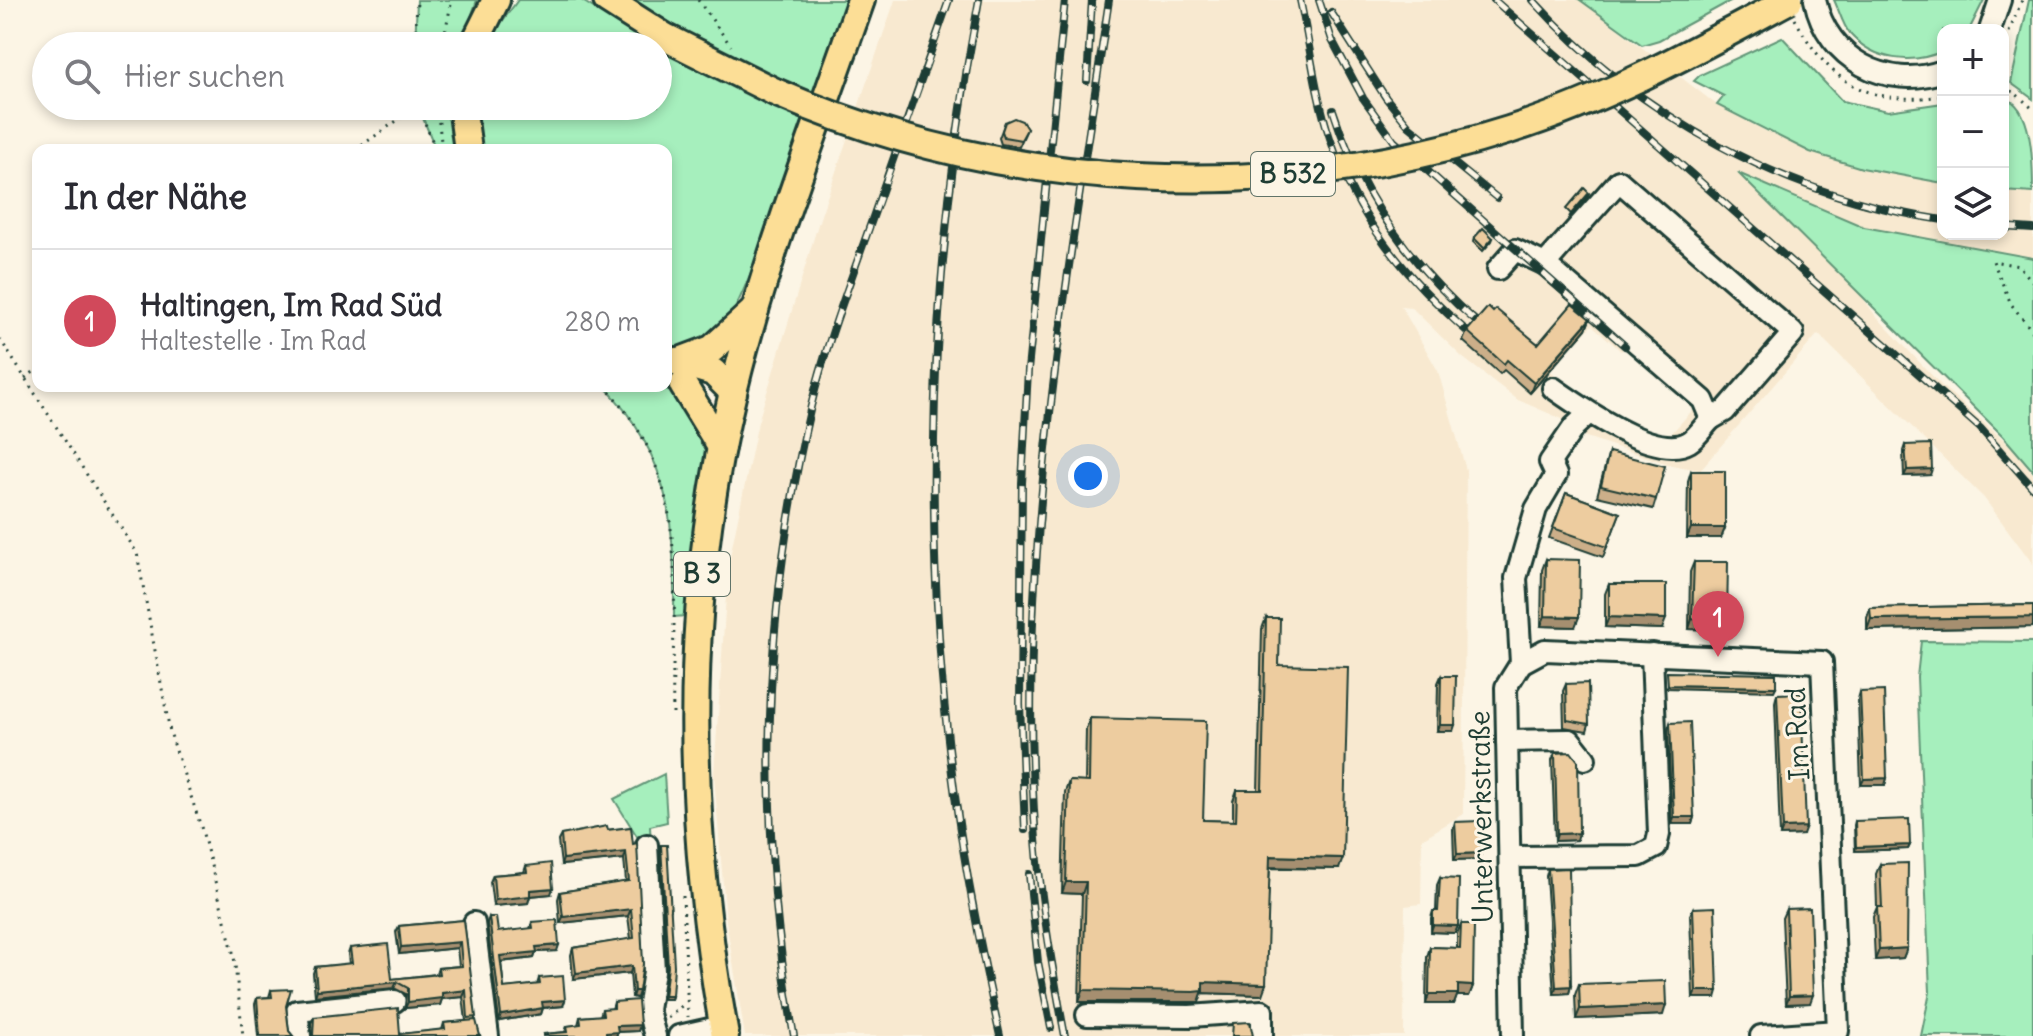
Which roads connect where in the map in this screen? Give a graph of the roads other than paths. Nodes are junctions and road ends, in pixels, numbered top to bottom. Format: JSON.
{"nodes":[{"id":1,"x":607,"y":0,"type":"edge"},
{"id":2,"x":861,"y":0,"type":"edge"},
{"id":3,"x":1789,"y":0,"type":"edge"},
{"id":4,"x":1815,"y":0,"type":"edge"},
{"id":5,"x":2000,"y":0,"type":"edge"},
{"id":6,"x":494,"y":1,"type":"edge"},
{"id":7,"x":1992,"y":24,"type":"edge"},
{"id":8,"x":480,"y":32,"type":"edge"},
{"id":9,"x":657,"y":32,"type":"edge"},
{"id":10,"x":672,"y":41,"type":"edge"},
{"id":11,"x":1937,"y":72,"type":"edge"},
{"id":12,"x":464,"y":120,"type":"edge"},
{"id":13,"x":467,"y":144,"type":"edge"},
{"id":14,"x":1545,"y":264,"type":"junction"},
{"id":15,"x":1498,"y":269,"type":"dead end"},
{"id":16,"x":755,"y":310,"type":"junction"},
{"id":17,"x":674,"y":370,"type":"edge"},
{"id":18,"x":1553,"y":388,"type":"dead end"},
{"id":19,"x":733,"y":392,"type":"junction"},
{"id":20,"x":1711,"y":419,"type":"junction"},
{"id":21,"x":1582,"y":420,"type":"junction"},
{"id":22,"x":721,"y":447,"type":"junction"},
{"id":23,"x":1652,"y":654,"type":"junction"},
{"id":24,"x":1521,"y":663,"type":"junction"},
{"id":25,"x":1507,"y":741,"type":"junction"},
{"id":26,"x":1585,"y":759,"type":"dead end"},
{"id":27,"x":647,"y":845,"type":"dead end"},
{"id":28,"x":1510,"y":857,"type":"junction"},
{"id":29,"x":474,"y":923,"type":"dead end"},
{"id":30,"x":395,"y":1001,"type":"dead end"},
{"id":31,"x":1087,"y":1015,"type":"dead end"},
{"id":32,"x":1190,"y":1026,"type":"edge"},
{"id":33,"x":724,"y":1031,"type":"edge"},
{"id":34,"x":654,"y":1033,"type":"edge"},
{"id":35,"x":685,"y":1034,"type":"edge"},
{"id":36,"x":300,"y":1036,"type":"edge"},
{"id":37,"x":488,"y":1036,"type":"edge"},
{"id":38,"x":1262,"y":1036,"type":"edge"},
{"id":39,"x":1513,"y":1036,"type":"edge"},
{"id":40,"x":1761,"y":1036,"type":"edge"}],
"edges":[{"from":1,"to":9,"type":"main road","number":"B 532","bridge":true},
{"from":2,"to":16,"type":"main road","number":"B 3"},
{"from":3,"to":10,"type":"main road","number":"B 532","bridge":true},
{"from":4,"to":11,"type":"street"},
{"from":5,"to":7,"type":"street"},
{"from":6,"to":8,"type":"main road"},
{"from":12,"to":13,"type":"main road"},
{"from":14,"to":15,"type":"street"},
{"from":14,"to":20,"type":"street"},
{"from":14,"to":20,"type":"street"},
{"from":16,"to":17,"type":"main road"},
{"from":16,"to":19,"type":"main road","number":"B 3"},
{"from":17,"to":19,"type":"main road"},
{"from":17,"to":22,"type":"main road"},
{"from":18,"to":21,"type":"street"},
{"from":19,"to":22,"type":"main road","number":"B 3"},
{"from":20,"to":21,"type":"street"},
{"from":21,"to":24,"type":"street","name":"Unterwerkstraße"},
{"from":22,"to":33,"type":"main road","number":"B 3"},
{"from":23,"to":24,"type":"street","name":"Im Rad"},
{"from":23,"to":28,"type":"street"},
{"from":23,"to":40,"type":"street","name":"Im Rad"},
{"from":24,"to":25,"type":"street","name":"Unterwerkstraße"},
{"from":25,"to":26,"type":"street"},
{"from":25,"to":28,"type":"street","name":"Unterwerkstraße"},
{"from":27,"to":34,"type":"street"},
{"from":28,"to":39,"type":"street","name":"Unterwerkstraße"},
{"from":29,"to":37,"type":"street"},
{"from":30,"to":36,"type":"street"},
{"from":31,"to":32,"type":"street"},
{"from":32,"to":38,"type":"street"},
{"from":33,"to":35,"type":"street"}]}
